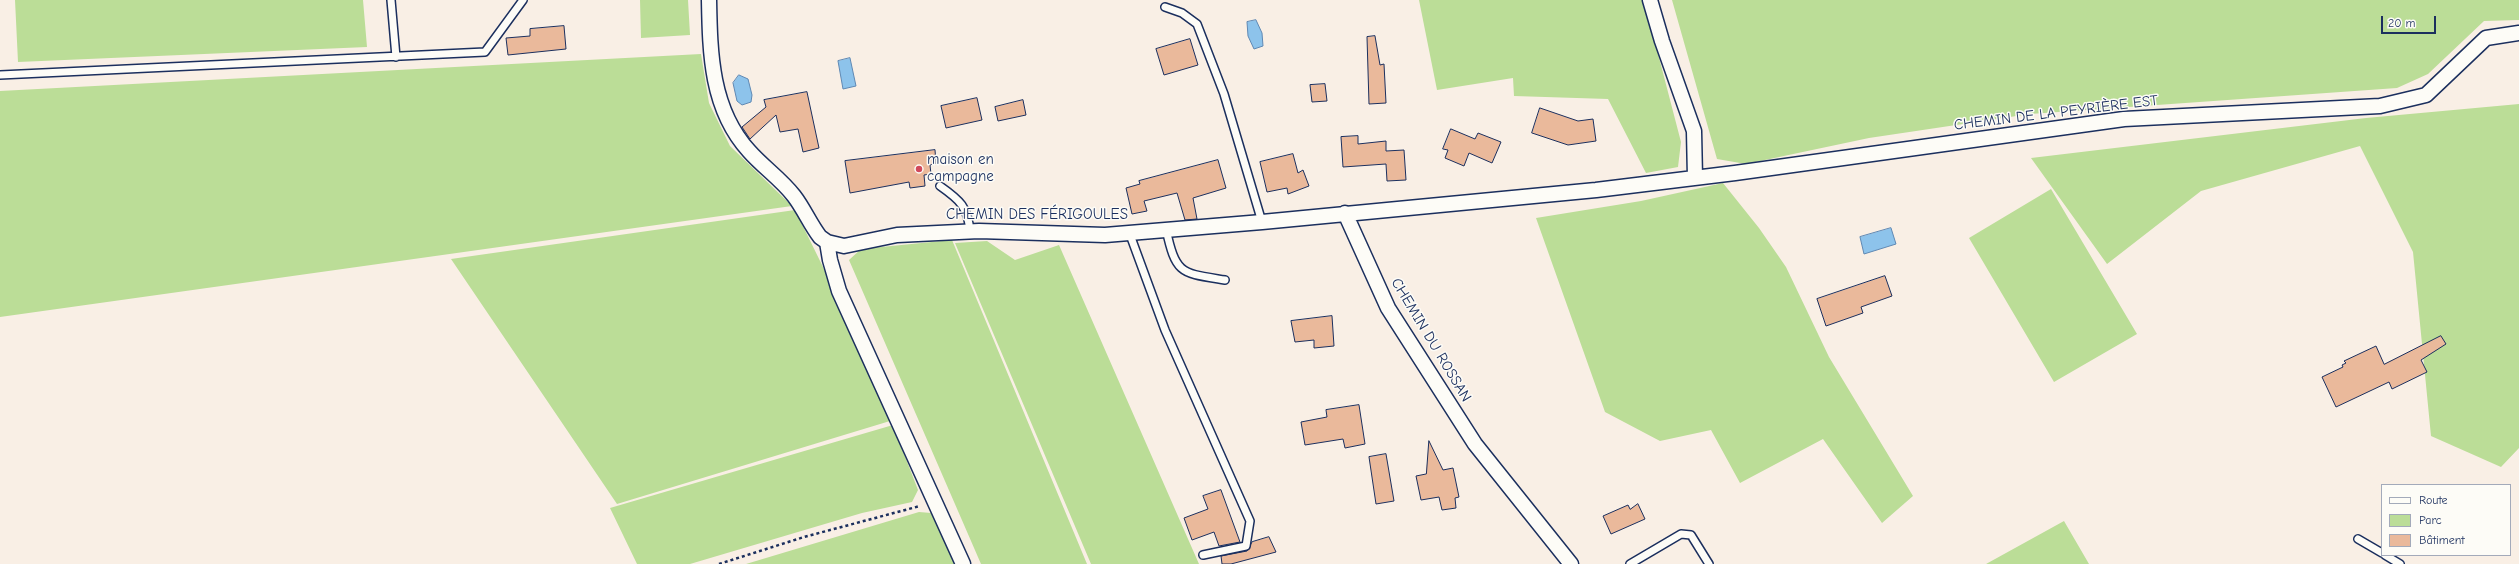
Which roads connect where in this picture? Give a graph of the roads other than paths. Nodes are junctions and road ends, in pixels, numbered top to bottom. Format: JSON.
{"nodes":[{"id":1,"x":391,"y":0,"type":"edge"},
{"id":2,"x":523,"y":0,"type":"edge"},
{"id":3,"x":709,"y":0,"type":"edge"},
{"id":4,"x":1650,"y":0,"type":"edge"},
{"id":5,"x":1165,"y":7,"type":"dead end"},
{"id":6,"x":2519,"y":33,"type":"edge"},
{"id":7,"x":396,"y":57,"type":"junction"},
{"id":8,"x":0,"y":75,"type":"edge"},
{"id":9,"x":1695,"y":178,"type":"junction"},
{"id":10,"x":940,"y":186,"type":"dead end"},
{"id":11,"x":1345,"y":214,"type":"junction"},
{"id":12,"x":1262,"y":222,"type":"junction"},
{"id":13,"x":1166,"y":229,"type":"junction"},
{"id":14,"x":970,"y":232,"type":"junction"},
{"id":15,"x":1129,"y":232,"type":"junction"},
{"id":16,"x":827,"y":242,"type":"junction"},
{"id":17,"x":1225,"y":280,"type":"dead end"},
{"id":18,"x":2358,"y":539,"type":"dead end"},
{"id":19,"x":2381,"y":552,"type":"edge"},
{"id":20,"x":1203,"y":554,"type":"dead end"},
{"id":21,"x":2387,"y":556,"type":"edge"},
{"id":22,"x":964,"y":564,"type":"edge"},
{"id":23,"x":1571,"y":564,"type":"edge"},
{"id":24,"x":1630,"y":564,"type":"edge"},
{"id":25,"x":1709,"y":564,"type":"edge"},
{"id":26,"x":2400,"y":564,"type":"edge"}],
"edges":[{"from":1,"to":7,"type":"lane"},
{"from":2,"to":7,"type":"lane"},
{"from":3,"to":16,"type":"street"},
{"from":4,"to":9,"type":"street"},
{"from":5,"to":12,"type":"lane"},
{"from":6,"to":9,"type":"street","name":"CHEMIN DE LA PEYRIÈRE EST"},
{"from":7,"to":8,"type":"lane"},
{"from":9,"to":11,"type":"street"},
{"from":10,"to":14,"type":"lane"},
{"from":11,"to":12,"type":"street","name":"CHEMIN DES FÉRIGOULES"},
{"from":11,"to":23,"type":"street","name":"CHEMIN DU ROSSAN"},
{"from":12,"to":13,"type":"street","name":"CHEMIN DES FÉRIGOULES"},
{"from":13,"to":15,"type":"street","name":"CHEMIN DES FÉRIGOULES"},
{"from":13,"to":17,"type":"lane"},
{"from":14,"to":15,"type":"street","name":"CHEMIN DES FÉRIGOULES"},
{"from":14,"to":16,"type":"street","name":"CHEMIN DES FÉRIGOULES"},
{"from":15,"to":20,"type":"lane"},
{"from":16,"to":22,"type":"street"},
{"from":18,"to":19,"type":"lane"},
{"from":21,"to":26,"type":"lane"},
{"from":24,"to":25,"type":"lane"}]}
